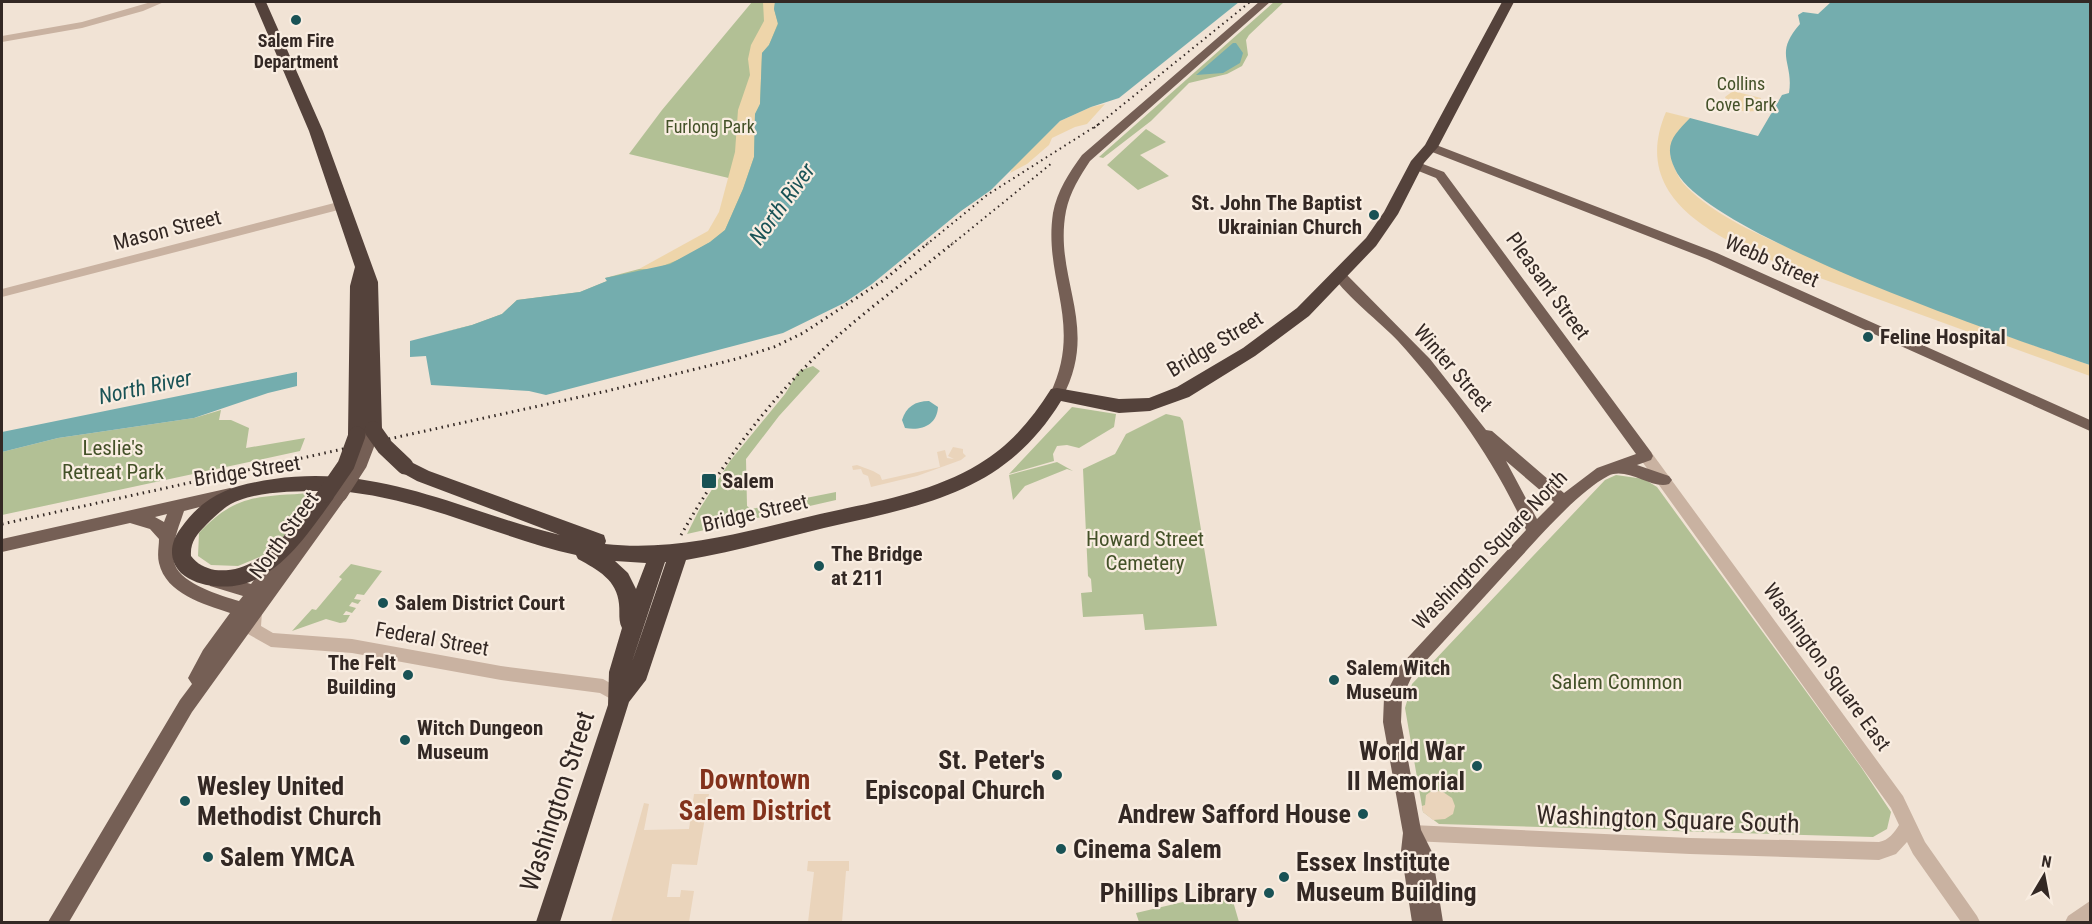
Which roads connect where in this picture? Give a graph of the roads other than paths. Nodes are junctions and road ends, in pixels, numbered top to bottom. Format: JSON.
{"nodes":[{"id":1,"x":159,"y":2,"type":"edge"},
{"id":2,"x":260,"y":2,"type":"edge"},
{"id":3,"x":1265,"y":2,"type":"edge"},
{"id":4,"x":1508,"y":2,"type":"edge"},
{"id":5,"x":2,"y":39,"type":"edge"},
{"id":6,"x":1431,"y":147,"type":"junction"},
{"id":7,"x":1420,"y":166,"type":"junction"},
{"id":8,"x":342,"y":205,"type":"junction"},
{"id":9,"x":1340,"y":276,"type":"junction"},
{"id":10,"x":2,"y":293,"type":"edge"},
{"id":11,"x":1058,"y":394,"type":"junction"},
{"id":12,"x":1473,"y":423,"type":"junction"},
{"id":13,"x":2091,"y":426,"type":"edge"},
{"id":14,"x":365,"y":432,"type":"junction"},
{"id":15,"x":1642,"y":449,"type":"junction"},
{"id":16,"x":1611,"y":467,"type":"junction"},
{"id":17,"x":1664,"y":480,"type":"junction"},
{"id":18,"x":235,"y":493,"type":"junction"},
{"id":19,"x":333,"y":495,"type":"junction"},
{"id":20,"x":1564,"y":501,"type":"junction"},
{"id":21,"x":185,"y":504,"type":"junction"},
{"id":22,"x":126,"y":517,"type":"junction"},
{"id":23,"x":1534,"y":531,"type":"junction"},
{"id":24,"x":176,"y":540,"type":"junction"},
{"id":25,"x":559,"y":542,"type":"junction"},
{"id":26,"x":2,"y":545,"type":"edge"},
{"id":27,"x":288,"y":547,"type":"junction"},
{"id":28,"x":679,"y":553,"type":"junction"},
{"id":29,"x":632,"y":555,"type":"junction"},
{"id":30,"x":658,"y":555,"type":"junction"},
{"id":31,"x":207,"y":578,"type":"junction"},
{"id":32,"x":261,"y":594,"type":"junction"},
{"id":33,"x":249,"y":610,"type":"junction"},
{"id":34,"x":627,"y":642,"type":"junction"},
{"id":35,"x":620,"y":697,"type":"junction"},
{"id":36,"x":1908,"y":825,"type":"junction"},
{"id":37,"x":1412,"y":833,"type":"junction"},
{"id":38,"x":2091,"y":910,"type":"edge"},
{"id":39,"x":58,"y":922,"type":"edge"},
{"id":40,"x":548,"y":922,"type":"edge"},
{"id":41,"x":1422,"y":922,"type":"edge"},
{"id":42,"x":1433,"y":922,"type":"edge"},
{"id":43,"x":1971,"y":922,"type":"edge"},
{"id":44,"x":2074,"y":922,"type":"edge"}],
"edges":[{"from":1,"to":5,"type":"street"},
{"from":2,"to":8,"type":"highway","name":"North Street"},
{"from":3,"to":11,"type":"main road"},
{"from":4,"to":6,"type":"highway","name":"Bridge Street"},
{"from":6,"to":7,"type":"highway","name":"Bridge Street"},
{"from":6,"to":13,"type":"main road","name":"Webb Street"},
{"from":7,"to":9,"type":"highway","name":"Bridge Street"},
{"from":7,"to":15,"type":"main road","name":"Pleasant Street"},
{"from":8,"to":10,"type":"street","name":"Mason Street"},
{"from":8,"to":14,"type":"highway","name":"North Street"},
{"from":9,"to":11,"type":"highway","name":"Bridge Street"},
{"from":9,"to":12,"type":"main road","name":"Winter Street"},
{"from":11,"to":28,"type":"highway","name":"Bridge Street"},
{"from":12,"to":20,"type":"main road"},
{"from":12,"to":23,"type":"main road","name":"Winter Street"},
{"from":14,"to":19,"type":"highway","name":"North Street","bridge":true},
{"from":14,"to":29,"type":"highway","bridge":true},
{"from":15,"to":16,"type":"main road","name":"Washington Square North"},
{"from":15,"to":17,"type":"street","name":"Washington Square East"},
{"from":16,"to":17,"type":"main road"},
{"from":16,"to":20,"type":"main road","name":"Washington Square North"},
{"from":17,"to":36,"type":"street","name":"Washington Square East"},
{"from":18,"to":21,"type":"main road","name":"Bridge Street"},
{"from":18,"to":24,"type":"highway"},
{"from":18,"to":25,"type":"highway","name":"Bridge Street"},
{"from":19,"to":27,"type":"highway","name":"North Street"},
{"from":19,"to":32,"type":"main road","name":"North Street"},
{"from":20,"to":23,"type":"main road","name":"Washington Square North"},
{"from":21,"to":22,"type":"main road","name":"Bridge Street"},
{"from":21,"to":24,"type":"main road"},
{"from":22,"to":24,"type":"main road"},
{"from":22,"to":26,"type":"main road","name":"Bridge Street"},
{"from":23,"to":37,"type":"main road","name":"Washington Square North"},
{"from":24,"to":31,"type":"highway"},
{"from":24,"to":33,"type":"main road"},
{"from":25,"to":29,"type":"highway","name":"Bridge Street"},
{"from":25,"to":34,"type":"highway"},
{"from":27,"to":31,"type":"highway"},
{"from":27,"to":32,"type":"main road","name":"North Street"},
{"from":28,"to":30,"type":"highway","name":"Bridge Street"},
{"from":28,"to":35,"type":"highway","name":"Washington Street"},
{"from":29,"to":30,"type":"highway","name":"Bridge Street"},
{"from":30,"to":34,"type":"highway","name":"Washington Street"},
{"from":31,"to":32,"type":"main road"},
{"from":32,"to":33,"type":"main road","name":"North Street"},
{"from":33,"to":35,"type":"street","name":"Federal Street"},
{"from":33,"to":39,"type":"main road","name":"North Street"},
{"from":34,"to":35,"type":"highway","name":"Washington Street"},
{"from":35,"to":40,"type":"highway","name":"Washington Street"},
{"from":36,"to":37,"type":"street","name":"Washington Square South"},
{"from":36,"to":43,"type":"street","name":"Washington Square East"},
{"from":37,"to":41,"type":"main road"},
{"from":37,"to":42,"type":"main road"},
{"from":38,"to":44,"type":"street"}]}
